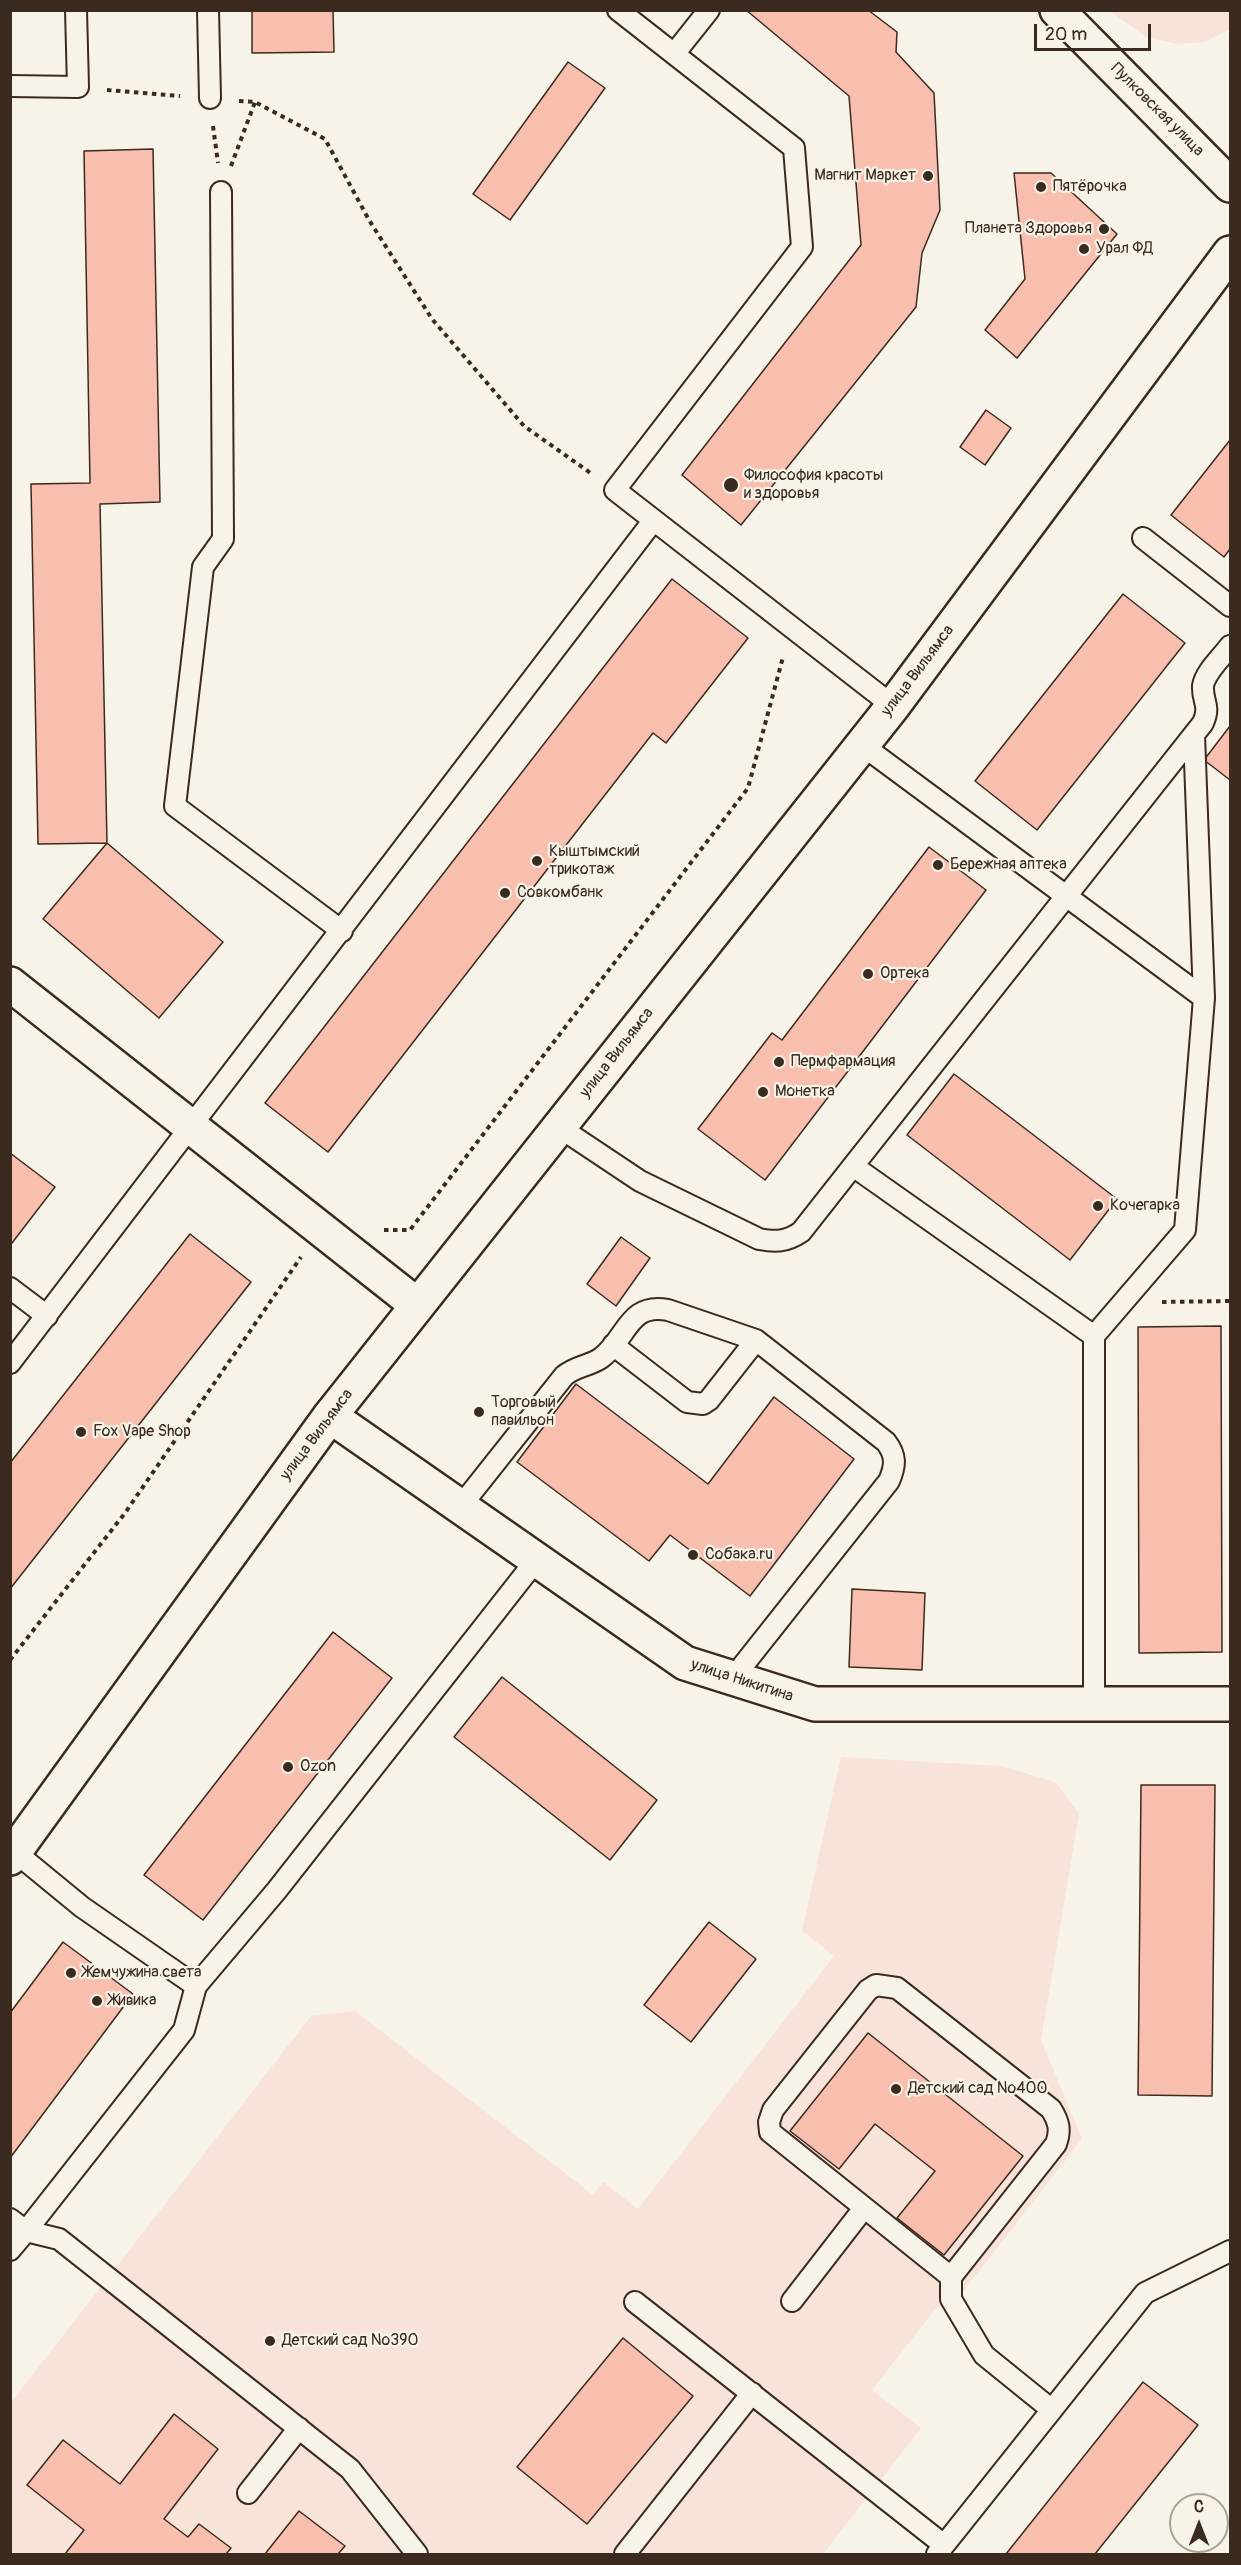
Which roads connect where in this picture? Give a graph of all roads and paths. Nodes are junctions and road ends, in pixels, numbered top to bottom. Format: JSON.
{"nodes":[{"id":1,"x":76,"y":10,"type":"edge"},
{"id":2,"x":208,"y":10,"type":"edge"},
{"id":3,"x":618,"y":10,"type":"edge"},
{"id":4,"x":709,"y":10,"type":"edge"},
{"id":5,"x":1057,"y":10,"type":"edge"},
{"id":6,"x":674,"y":54,"type":"junction"},
{"id":7,"x":10,"y":86,"type":"edge"},
{"id":8,"x":78,"y":87,"type":"junction"},
{"id":9,"x":210,"y":98,"type":"junction"},
{"id":10,"x":255,"y":102,"type":"junction"},
{"id":11,"x":1230,"y":184,"type":"edge"},
{"id":12,"x":221,"y":192,"type":"junction"},
{"id":13,"x":1230,"y":253,"type":"edge"},
{"id":14,"x":615,"y":490,"type":"junction"},
{"id":15,"x":653,"y":521,"type":"junction"},
{"id":16,"x":1143,"y":538,"type":"dead end"},
{"id":17,"x":1230,"y":606,"type":"edge"},
{"id":18,"x":791,"y":627,"type":"junction"},
{"id":19,"x":1230,"y":646,"type":"edge"},
{"id":20,"x":893,"y":706,"type":"junction"},
{"id":21,"x":1194,"y":735,"type":"junction"},
{"id":22,"x":862,"y":745,"type":"junction"},
{"id":23,"x":1066,"y":896,"type":"junction"},
{"id":24,"x":342,"y":931,"type":"junction"},
{"id":25,"x":10,"y":984,"type":"edge"},
{"id":26,"x":1204,"y":998,"type":"junction"},
{"id":27,"x":559,"y":1127,"type":"junction"},
{"id":28,"x":192,"y":1128,"type":"junction"},
{"id":29,"x":853,"y":1166,"type":"junction"},
{"id":30,"x":320,"y":1229,"type":"junction"},
{"id":31,"x":376,"y":1230,"type":"dead end"},
{"id":32,"x":10,"y":1288,"type":"edge"},
{"id":33,"x":1124,"y":1302,"type":"junction"},
{"id":34,"x":1230,"y":1302,"type":"edge"},
{"id":35,"x":417,"y":1305,"type":"junction"},
{"id":36,"x":47,"y":1316,"type":"junction"},
{"id":37,"x":1095,"y":1336,"type":"junction"},
{"id":38,"x":756,"y":1340,"type":"junction"},
{"id":39,"x":613,"y":1345,"type":"junction"},
{"id":40,"x":10,"y":1363,"type":"edge"},
{"id":41,"x":330,"y":1416,"type":"junction"},
{"id":42,"x":460,"y":1507,"type":"junction"},
{"id":43,"x":537,"y":1560,"type":"junction"},
{"id":44,"x":10,"y":1660,"type":"edge"},
{"id":45,"x":734,"y":1678,"type":"junction"},
{"id":46,"x":1095,"y":1704,"type":"junction"},
{"id":47,"x":1226,"y":1709,"type":"edge"},
{"id":48,"x":13,"y":1855,"type":"edge"},
{"id":49,"x":196,"y":1986,"type":"junction"},
{"id":50,"x":864,"y":2208,"type":"junction"},
{"id":51,"x":18,"y":2225,"type":"edge"},
{"id":52,"x":10,"y":2250,"type":"edge"},
{"id":53,"x":1230,"y":2252,"type":"edge"},
{"id":54,"x":951,"y":2277,"type":"junction"},
{"id":55,"x":792,"y":2301,"type":"dead end"},
{"id":56,"x":635,"y":2302,"type":"dead end"},
{"id":57,"x":752,"y":2393,"type":"junction"},
{"id":58,"x":1052,"y":2410,"type":"junction"},
{"id":59,"x":299,"y":2428,"type":"junction"},
{"id":60,"x":248,"y":2493,"type":"dead end"},
{"id":61,"x":941,"y":2550,"type":"edge"},
{"id":62,"x":417,"y":2554,"type":"edge"},
{"id":63,"x":625,"y":2554,"type":"edge"}],
"edges":[{"from":1,"to":8,"type":"lane"},
{"from":2,"to":9,"type":"lane"},
{"from":3,"to":6,"type":"lane"},
{"from":4,"to":6,"type":"lane"},
{"from":5,"to":11,"type":"street","name":"Пулковская улица"},
{"from":6,"to":14,"type":"lane"},
{"from":7,"to":8,"type":"lane"},
{"from":8,"to":9,"type":"path"},
{"from":9,"to":10,"type":"path"},
{"from":9,"to":12,"type":"path"},
{"from":10,"to":12,"type":"path"},
{"from":10,"to":14,"type":"path"},
{"from":12,"to":24,"type":"lane"},
{"from":13,"to":20,"type":"street","name":"улица Вильямса"},
{"from":14,"to":15,"type":"lane"},
{"from":15,"to":18,"type":"lane"},
{"from":15,"to":24,"type":"lane"},
{"from":16,"to":17,"type":"lane"},
{"from":18,"to":20,"type":"lane"},
{"from":18,"to":31,"type":"path"},
{"from":19,"to":21,"type":"lane"},
{"from":20,"to":22,"type":"street","name":"улица Вильямса"},
{"from":21,"to":23,"type":"lane"},
{"from":21,"to":26,"type":"lane"},
{"from":22,"to":23,"type":"lane"},
{"from":22,"to":27,"type":"street","name":"улица Вильямса"},
{"from":23,"to":26,"type":"lane"},
{"from":23,"to":29,"type":"lane"},
{"from":24,"to":28,"type":"lane"},
{"from":25,"to":28,"type":"street"},
{"from":26,"to":33,"type":"lane"},
{"from":27,"to":29,"type":"lane"},
{"from":27,"to":35,"type":"street","name":"улица Вильямса"},
{"from":28,"to":30,"type":"street"},
{"from":28,"to":36,"type":"lane"},
{"from":29,"to":37,"type":"lane"},
{"from":30,"to":35,"type":"street"},
{"from":30,"to":44,"type":"path"},
{"from":32,"to":36,"type":"lane"},
{"from":33,"to":34,"type":"path"},
{"from":33,"to":37,"type":"lane"},
{"from":35,"to":41,"type":"street","name":"улица Вильямса"},
{"from":36,"to":40,"type":"lane"},
{"from":37,"to":46,"type":"lane"},
{"from":38,"to":39,"type":"lane"},
{"from":38,"to":39,"type":"lane"},
{"from":38,"to":45,"type":"lane"},
{"from":39,"to":42,"type":"lane"},
{"from":41,"to":42,"type":"street","name":"улица Никитина"},
{"from":41,"to":48,"type":"street","name":"улица Вильямса"},
{"from":42,"to":43,"type":"street","name":"улица Никитина"},
{"from":43,"to":45,"type":"street","name":"улица Никитина"},
{"from":43,"to":49,"type":"lane"},
{"from":45,"to":46,"type":"street","name":"улица Никитина"},
{"from":46,"to":47,"type":"street","name":"улица Никитина"},
{"from":48,"to":49,"type":"lane"},
{"from":49,"to":51,"type":"lane"},
{"from":50,"to":54,"type":"lane"},
{"from":50,"to":54,"type":"lane"},
{"from":50,"to":55,"type":"lane"},
{"from":51,"to":52,"type":"lane"},
{"from":51,"to":59,"type":"lane"},
{"from":53,"to":58,"type":"lane"},
{"from":54,"to":58,"type":"lane"},
{"from":56,"to":57,"type":"lane"},
{"from":57,"to":61,"type":"lane"},
{"from":57,"to":63,"type":"lane"},
{"from":58,"to":61,"type":"lane"},
{"from":59,"to":60,"type":"lane"},
{"from":59,"to":62,"type":"lane"}]}
